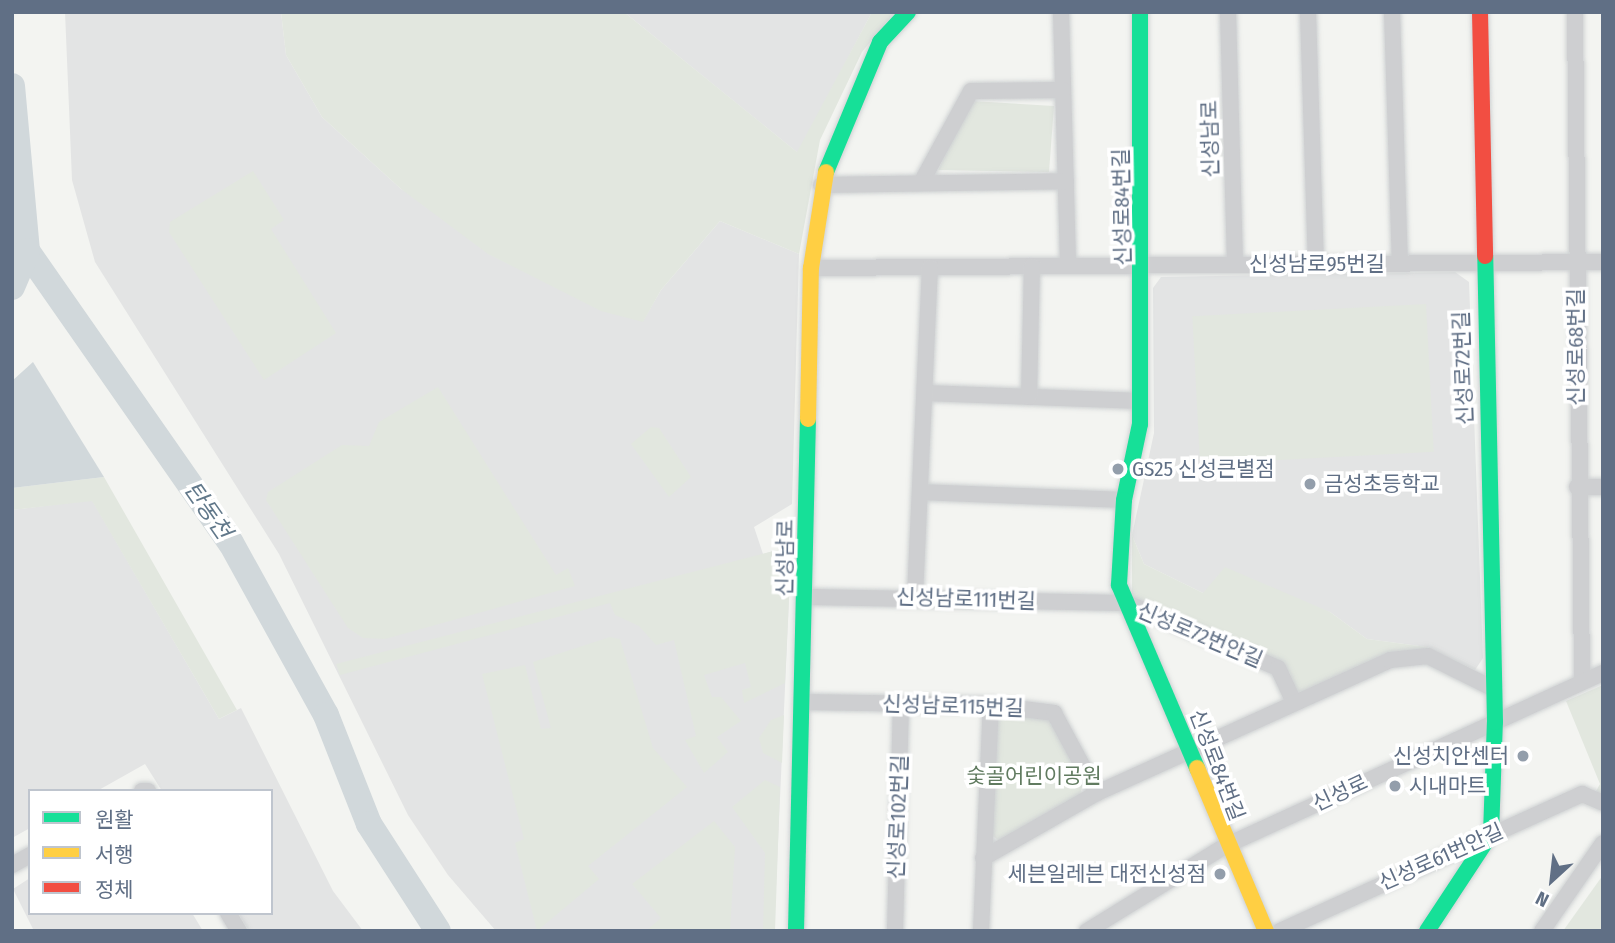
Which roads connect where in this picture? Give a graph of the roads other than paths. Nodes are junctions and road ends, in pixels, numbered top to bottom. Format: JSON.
{"nodes":[{"id":1,"x":908,"y":12,"type":"edge"},
{"id":2,"x":1061,"y":12,"type":"edge"},
{"id":3,"x":1140,"y":12,"type":"edge"},
{"id":4,"x":1228,"y":12,"type":"edge"},
{"id":5,"x":1308,"y":12,"type":"edge"},
{"id":6,"x":1392,"y":12,"type":"edge"},
{"id":7,"x":1479,"y":12,"type":"edge"},
{"id":8,"x":1575,"y":12,"type":"edge"},
{"id":9,"x":1063,"y":90,"type":"junction"},
{"id":10,"x":922,"y":181,"type":"junction"},
{"id":11,"x":1066,"y":181,"type":"junction"},
{"id":12,"x":821,"y":185,"type":"junction"},
{"id":13,"x":1576,"y":262,"type":"junction"},
{"id":14,"x":1603,"y":262,"type":"edge"},
{"id":15,"x":1481,"y":263,"type":"junction"},
{"id":16,"x":1316,"y":264,"type":"junction"},
{"id":17,"x":1400,"y":264,"type":"junction"},
{"id":18,"x":1235,"y":265,"type":"junction"},
{"id":19,"x":1032,"y":266,"type":"junction"},
{"id":20,"x":1068,"y":266,"type":"junction"},
{"id":21,"x":1144,"y":266,"type":"junction"},
{"id":22,"x":930,"y":267,"type":"junction"},
{"id":23,"x":811,"y":268,"type":"junction"},
{"id":24,"x":926,"y":393,"type":"junction"},
{"id":25,"x":1030,"y":397,"type":"junction"},
{"id":26,"x":1140,"y":401,"type":"junction"},
{"id":27,"x":1577,"y":487,"type":"junction"},
{"id":28,"x":1603,"y":487,"type":"edge"},
{"id":29,"x":920,"y":492,"type":"junction"},
{"id":30,"x":1124,"y":500,"type":"junction"},
{"id":31,"x":915,"y":596,"type":"junction"},
{"id":32,"x":806,"y":597,"type":"junction"},
{"id":33,"x":1127,"y":603,"type":"junction"},
{"id":34,"x":1603,"y":673,"type":"edge"},
{"id":35,"x":1582,"y":681,"type":"junction"},
{"id":36,"x":1494,"y":689,"type":"junction"},
{"id":37,"x":803,"y":702,"type":"junction"},
{"id":38,"x":1294,"y":702,"type":"junction"},
{"id":39,"x":901,"y":704,"type":"junction"},
{"id":40,"x":991,"y":705,"type":"junction"},
{"id":41,"x":1495,"y":722,"type":"junction"},
{"id":42,"x":1191,"y":748,"type":"junction"},
{"id":43,"x":1097,"y":793,"type":"junction"},
{"id":44,"x":1603,"y":803,"type":"edge"},
{"id":45,"x":1491,"y":834,"type":"junction"},
{"id":46,"x":1603,"y":843,"type":"edge"},
{"id":47,"x":1225,"y":846,"type":"junction"},
{"id":48,"x":28,"y":856,"type":"edge"},
{"id":49,"x":983,"y":858,"type":"junction"},
{"id":50,"x":12,"y":865,"type":"edge"},
{"id":51,"x":229,"y":915,"type":"edge"},
{"id":52,"x":239,"y":931,"type":"edge"},
{"id":53,"x":796,"y":931,"type":"edge"},
{"id":54,"x":895,"y":931,"type":"edge"},
{"id":55,"x":981,"y":931,"type":"edge"},
{"id":56,"x":1087,"y":931,"type":"edge"},
{"id":57,"x":1266,"y":931,"type":"edge"},
{"id":58,"x":1280,"y":931,"type":"edge"},
{"id":59,"x":1427,"y":931,"type":"edge"},
{"id":60,"x":1542,"y":931,"type":"edge"}],
"edges":[{"from":1,"to":12,"type":"street","name":"신성남로"},
{"from":2,"to":9,"type":"street"},
{"from":3,"to":21,"type":"street","name":"신성로84번길"},
{"from":4,"to":18,"type":"street","name":"신성남로"},
{"from":5,"to":16,"type":"street"},
{"from":6,"to":17,"type":"street"},
{"from":7,"to":15,"type":"street","name":"신성로72번길"},
{"from":8,"to":13,"type":"street","name":"신성로68번길"},
{"from":9,"to":10,"type":"street"},
{"from":9,"to":11,"type":"street"},
{"from":10,"to":11,"type":"street"},
{"from":10,"to":12,"type":"street"},
{"from":11,"to":20,"type":"street"},
{"from":12,"to":23,"type":"street","name":"신성남로"},
{"from":13,"to":14,"type":"street","name":"신성남로95번길"},
{"from":13,"to":15,"type":"street","name":"신성남로95번길"},
{"from":13,"to":27,"type":"street","name":"신성로68번길"},
{"from":15,"to":17,"type":"street","name":"신성남로95번길"},
{"from":15,"to":36,"type":"street","name":"신성로72번길"},
{"from":16,"to":17,"type":"street","name":"신성남로95번길"},
{"from":16,"to":18,"type":"street","name":"신성남로95번길"},
{"from":18,"to":21,"type":"street","name":"신성남로95번길"},
{"from":19,"to":20,"type":"street","name":"신성남로95번길"},
{"from":19,"to":22,"type":"street","name":"신성남로95번길"},
{"from":19,"to":25,"type":"street"},
{"from":20,"to":21,"type":"street","name":"신성남로95번길"},
{"from":21,"to":26,"type":"street","name":"신성로84번길"},
{"from":22,"to":23,"type":"street","name":"신성남로95번길"},
{"from":22,"to":24,"type":"street"},
{"from":23,"to":32,"type":"street","name":"신성남로"},
{"from":24,"to":25,"type":"street"},
{"from":24,"to":29,"type":"street"},
{"from":25,"to":26,"type":"street"},
{"from":26,"to":30,"type":"street","name":"신성로84번길"},
{"from":27,"to":28,"type":"street"},
{"from":27,"to":35,"type":"street","name":"신성로68번길"},
{"from":29,"to":30,"type":"street"},
{"from":29,"to":31,"type":"street"},
{"from":30,"to":33,"type":"street","name":"신성로84번길"},
{"from":31,"to":32,"type":"street","name":"신성남로111번길"},
{"from":31,"to":33,"type":"street","name":"신성남로111번길"},
{"from":32,"to":37,"type":"street","name":"신성남로"},
{"from":33,"to":38,"type":"street","name":"신성로72번안길"},
{"from":33,"to":42,"type":"street","name":"신성로84번길"},
{"from":34,"to":35,"type":"street","name":"신성로"},
{"from":35,"to":41,"type":"street","name":"신성로"},
{"from":36,"to":38,"type":"street"},
{"from":36,"to":41,"type":"street","name":"신성로72번길"},
{"from":37,"to":39,"type":"street","name":"신성남로115번길"},
{"from":37,"to":53,"type":"street","name":"신성남로"},
{"from":38,"to":42,"type":"street"},
{"from":39,"to":40,"type":"street","name":"신성남로115번길"},
{"from":39,"to":54,"type":"street","name":"신성로102번길"},
{"from":40,"to":43,"type":"street","name":"신성남로115번길"},
{"from":40,"to":49,"type":"street"},
{"from":41,"to":45,"type":"street","name":"신성로72번길"},
{"from":41,"to":47,"type":"street","name":"신성로"},
{"from":42,"to":43,"type":"street"},
{"from":42,"to":47,"type":"street","name":"신성로84번길"},
{"from":43,"to":49,"type":"street"},
{"from":44,"to":45,"type":"street","name":"신성로61번안길"},
{"from":45,"to":58,"type":"street","name":"신성로61번안길"},
{"from":45,"to":59,"type":"street"},
{"from":46,"to":60,"type":"street"},
{"from":47,"to":56,"type":"street","name":"신성로"},
{"from":47,"to":57,"type":"street","name":"신성로84번길"},
{"from":48,"to":50,"type":"street"},
{"from":49,"to":55,"type":"street"},
{"from":51,"to":52,"type":"street"}]}
